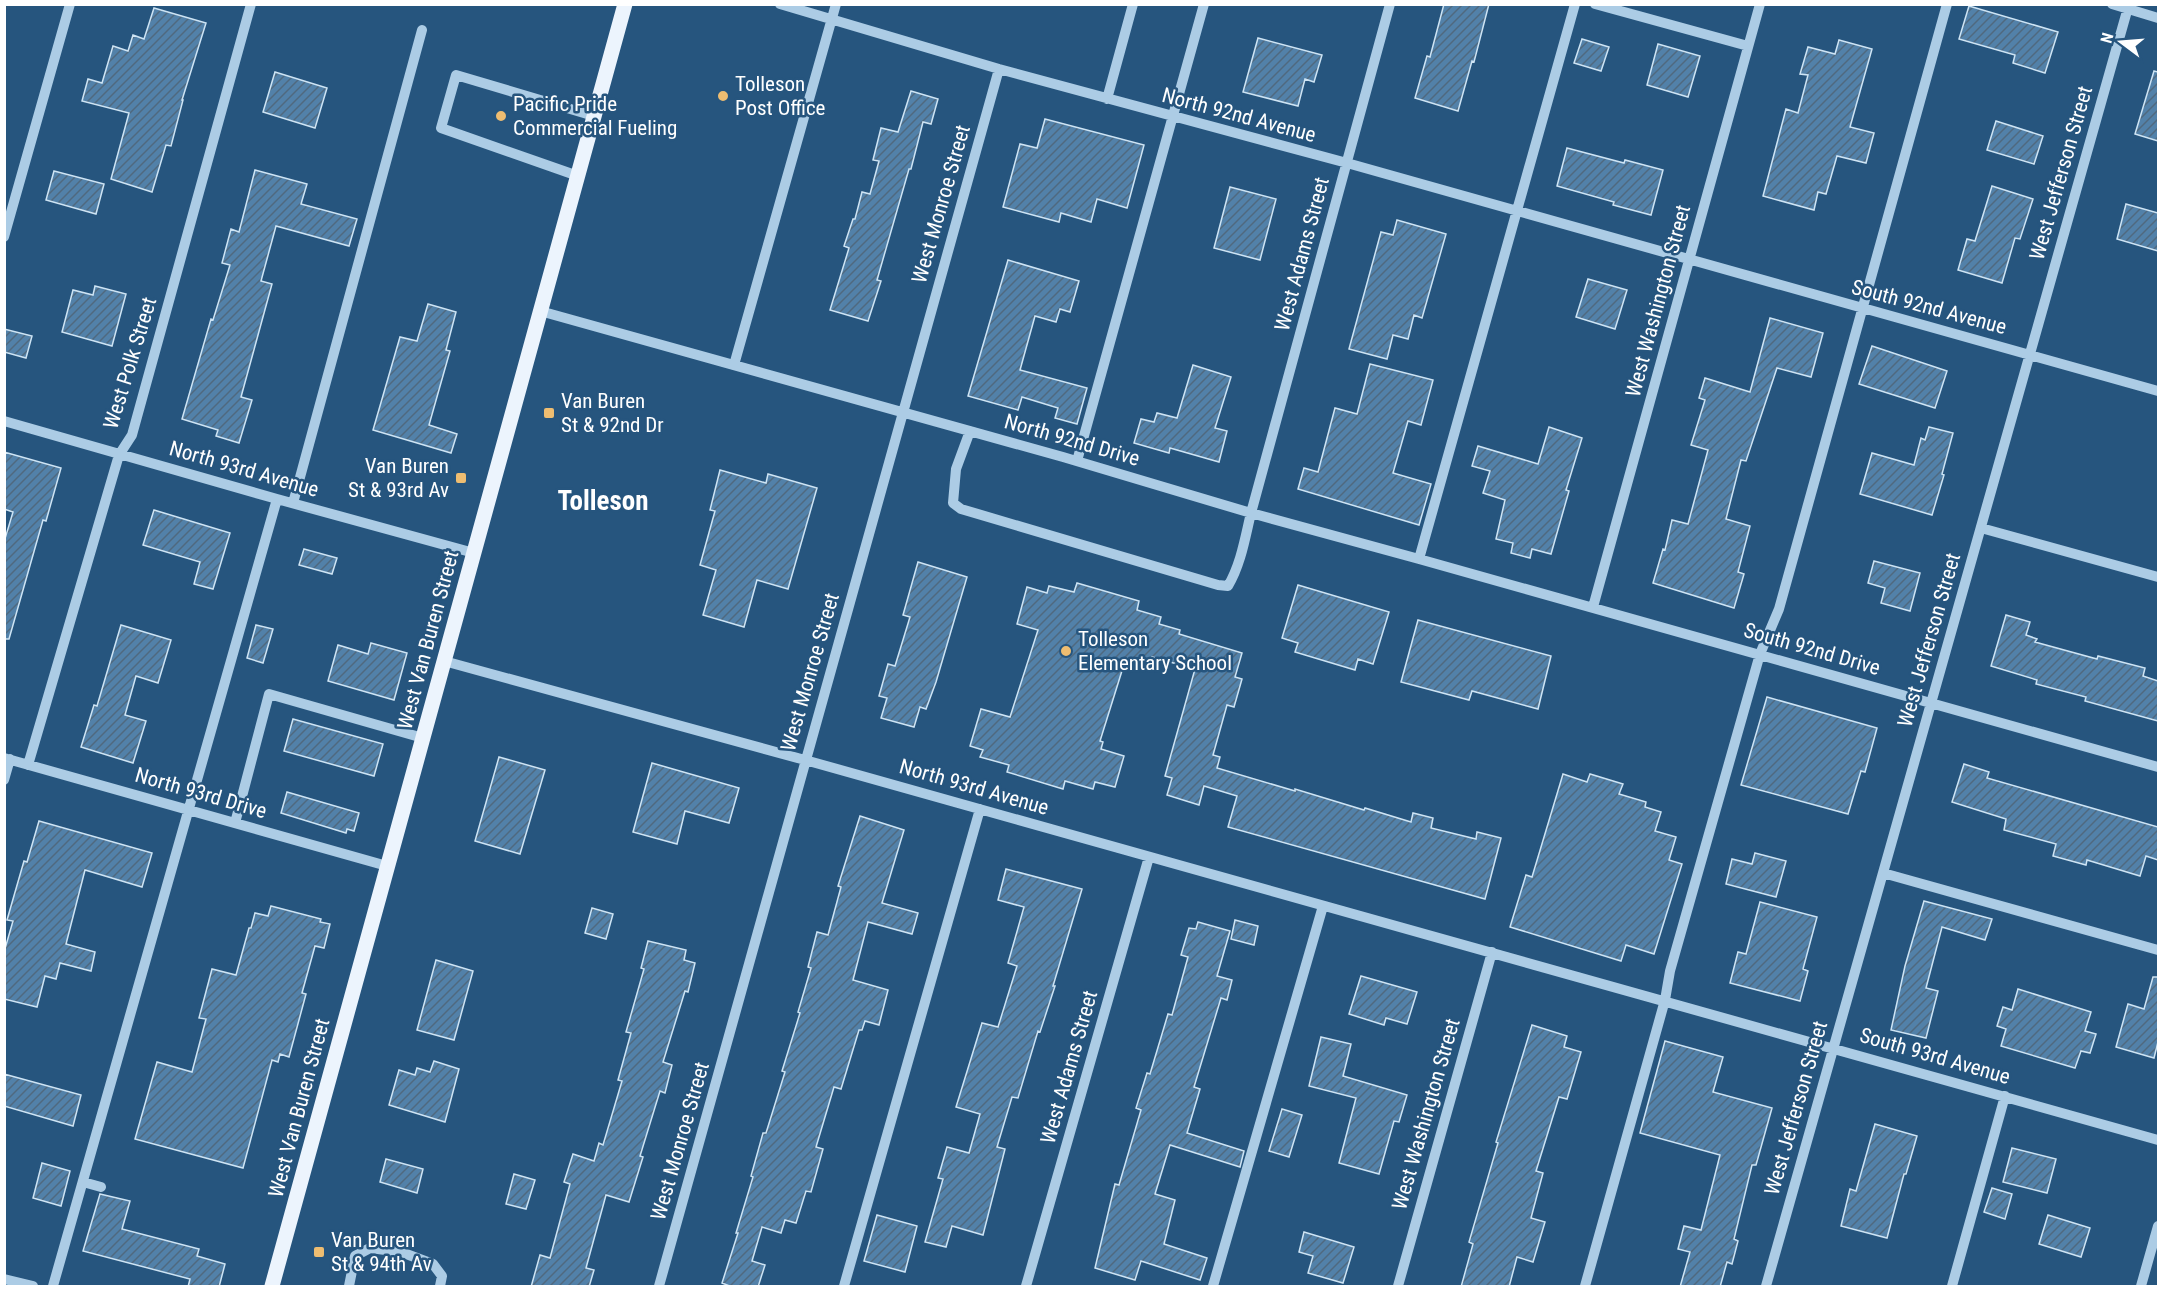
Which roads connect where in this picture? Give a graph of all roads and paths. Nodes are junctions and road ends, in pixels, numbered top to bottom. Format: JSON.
{"nodes":[{"id":1,"x":70,"y":4,"type":"edge"},
{"id":2,"x":251,"y":4,"type":"edge"},
{"id":3,"x":625,"y":4,"type":"edge"},
{"id":4,"x":780,"y":4,"type":"edge"},
{"id":5,"x":836,"y":4,"type":"edge"},
{"id":6,"x":1133,"y":4,"type":"edge"},
{"id":7,"x":1204,"y":4,"type":"edge"},
{"id":8,"x":1390,"y":4,"type":"edge"},
{"id":9,"x":1575,"y":4,"type":"edge"},
{"id":10,"x":1595,"y":4,"type":"edge"},
{"id":11,"x":1760,"y":4,"type":"edge"},
{"id":12,"x":1947,"y":4,"type":"edge"},
{"id":13,"x":2112,"y":4,"type":"edge"},
{"id":14,"x":2128,"y":7,"type":"edge"},
{"id":15,"x":2158,"y":18,"type":"edge"},
{"id":16,"x":832,"y":19,"type":"junction"},
{"id":17,"x":422,"y":30,"type":"dead end"},
{"id":18,"x":1748,"y":46,"type":"junction"},
{"id":19,"x":999,"y":69,"type":"junction"},
{"id":20,"x":1107,"y":99,"type":"junction"},
{"id":21,"x":594,"y":116,"type":"junction"},
{"id":22,"x":1172,"y":117,"type":"junction"},
{"id":23,"x":1347,"y":163,"type":"junction"},
{"id":24,"x":578,"y":176,"type":"junction"},
{"id":25,"x":1516,"y":211,"type":"junction"},
{"id":26,"x":4,"y":237,"type":"edge"},
{"id":27,"x":1689,"y":261,"type":"junction"},
{"id":28,"x":1862,"y":309,"type":"junction"},
{"id":29,"x":540,"y":311,"type":"junction"},
{"id":30,"x":2030,"y":355,"type":"junction"},
{"id":31,"x":734,"y":365,"type":"junction"},
{"id":32,"x":2158,"y":391,"type":"edge"},
{"id":33,"x":903,"y":412,"type":"junction"},
{"id":34,"x":4,"y":421,"type":"edge"},
{"id":35,"x":970,"y":431,"type":"junction"},
{"id":36,"x":119,"y":455,"type":"junction"},
{"id":37,"x":1077,"y":461,"type":"junction"},
{"id":38,"x":277,"y":499,"type":"junction"},
{"id":39,"x":293,"y":503,"type":"junction"},
{"id":40,"x":1251,"y":513,"type":"junction"},
{"id":41,"x":1981,"y":528,"type":"junction"},
{"id":42,"x":474,"y":553,"type":"junction"},
{"id":43,"x":1419,"y":559,"type":"junction"},
{"id":44,"x":2158,"y":577,"type":"edge"},
{"id":45,"x":1593,"y":607,"type":"junction"},
{"id":46,"x":1760,"y":654,"type":"junction"},
{"id":47,"x":444,"y":661,"type":"junction"},
{"id":48,"x":1931,"y":704,"type":"junction"},
{"id":49,"x":423,"y":738,"type":"junction"},
{"id":50,"x":7,"y":758,"type":"edge"},
{"id":51,"x":805,"y":760,"type":"junction"},
{"id":52,"x":28,"y":765,"type":"junction"},
{"id":53,"x":2158,"y":767,"type":"edge"},
{"id":54,"x":4,"y":780,"type":"edge"},
{"id":55,"x":980,"y":809,"type":"junction"},
{"id":56,"x":189,"y":810,"type":"junction"},
{"id":57,"x":235,"y":823,"type":"junction"},
{"id":58,"x":1149,"y":857,"type":"junction"},
{"id":59,"x":387,"y":866,"type":"junction"},
{"id":60,"x":1883,"y":873,"type":"junction"},
{"id":61,"x":1323,"y":906,"type":"junction"},
{"id":62,"x":2158,"y":950,"type":"edge"},
{"id":63,"x":1492,"y":952,"type":"junction"},
{"id":64,"x":1665,"y":1000,"type":"junction"},
{"id":65,"x":1834,"y":1048,"type":"junction"},
{"id":66,"x":2005,"y":1096,"type":"junction"},
{"id":67,"x":2158,"y":1140,"type":"edge"},
{"id":68,"x":83,"y":1182,"type":"junction"},
{"id":69,"x":101,"y":1187,"type":"dead end"},
{"id":70,"x":2158,"y":1226,"type":"edge"},
{"id":71,"x":4,"y":1279,"type":"edge"},
{"id":72,"x":33,"y":1287,"type":"edge"},
{"id":73,"x":53,"y":1287,"type":"edge"},
{"id":74,"x":272,"y":1287,"type":"edge"},
{"id":75,"x":349,"y":1287,"type":"edge"},
{"id":76,"x":440,"y":1287,"type":"edge"},
{"id":77,"x":658,"y":1287,"type":"edge"},
{"id":78,"x":844,"y":1287,"type":"edge"},
{"id":79,"x":1026,"y":1287,"type":"edge"},
{"id":80,"x":1213,"y":1287,"type":"edge"},
{"id":81,"x":1398,"y":1287,"type":"edge"},
{"id":82,"x":1585,"y":1287,"type":"edge"},
{"id":83,"x":1766,"y":1287,"type":"edge"},
{"id":84,"x":1952,"y":1287,"type":"edge"},
{"id":85,"x":2141,"y":1287,"type":"edge"}],
"edges":[{"from":1,"to":26,"type":"street"},
{"from":2,"to":36,"type":"street","name":"West Polk Street"},
{"from":3,"to":21,"type":"main road","name":"West Van Buren Street"},
{"from":4,"to":16,"type":"street","name":"North 92nd Avenue"},
{"from":5,"to":16,"type":"street"},
{"from":6,"to":20,"type":"street"},
{"from":7,"to":22,"type":"street"},
{"from":8,"to":23,"type":"street","name":"West Adams Street"},
{"from":9,"to":25,"type":"street"},
{"from":10,"to":18,"type":"street"},
{"from":11,"to":18,"type":"street","name":"West Washington Street"},
{"from":12,"to":28,"type":"street"},
{"from":13,"to":14,"type":"street"},
{"from":14,"to":15,"type":"street"},
{"from":14,"to":30,"type":"street","name":"West Jefferson Street"},
{"from":16,"to":19,"type":"street","name":"North 92nd Avenue"},
{"from":16,"to":31,"type":"street"},
{"from":17,"to":39,"type":"street"},
{"from":18,"to":27,"type":"street","name":"West Washington Street"},
{"from":19,"to":20,"type":"street","name":"North 92nd Avenue"},
{"from":19,"to":33,"type":"street","name":"West Monroe Street"},
{"from":20,"to":22,"type":"street","name":"North 92nd Avenue"},
{"from":21,"to":24,"type":"main road","name":"West Van Buren Street"},
{"from":21,"to":24,"type":"street"},
{"from":22,"to":23,"type":"street","name":"North 92nd Avenue"},
{"from":22,"to":37,"type":"street"},
{"from":23,"to":25,"type":"street","name":"North 92nd Avenue"},
{"from":23,"to":40,"type":"street","name":"West Adams Street"},
{"from":24,"to":29,"type":"main road","name":"West Van Buren Street"},
{"from":25,"to":27,"type":"street","name":"North 92nd Avenue"},
{"from":25,"to":43,"type":"street"},
{"from":27,"to":28,"type":"street","name":"South 92nd Avenue"},
{"from":27,"to":45,"type":"street","name":"West Washington Street"},
{"from":28,"to":30,"type":"street","name":"South 92nd Avenue"},
{"from":28,"to":46,"type":"street"},
{"from":29,"to":31,"type":"street","name":"North 92nd Drive"},
{"from":29,"to":42,"type":"main road","name":"West Van Buren Street"},
{"from":30,"to":32,"type":"street","name":"South 92nd Avenue"},
{"from":30,"to":41,"type":"street","name":"West Jefferson Street"},
{"from":31,"to":33,"type":"street","name":"North 92nd Drive"},
{"from":33,"to":35,"type":"street","name":"North 92nd Drive"},
{"from":33,"to":51,"type":"street","name":"West Monroe Street"},
{"from":34,"to":36,"type":"street","name":"North 93rd Avenue"},
{"from":35,"to":37,"type":"street","name":"North 92nd Drive"},
{"from":35,"to":40,"type":"street","name":"West Adams Street"},
{"from":36,"to":38,"type":"street","name":"North 93rd Avenue"},
{"from":36,"to":52,"type":"street","name":"West Polk Street"},
{"from":37,"to":40,"type":"street","name":"North 92nd Drive"},
{"from":38,"to":39,"type":"street","name":"North 93rd Avenue"},
{"from":38,"to":56,"type":"street"},
{"from":39,"to":42,"type":"street","name":"North 93rd Avenue"},
{"from":40,"to":43,"type":"street","name":"North 92nd Drive"},
{"from":41,"to":44,"type":"street"},
{"from":41,"to":48,"type":"street","name":"West Jefferson Street"},
{"from":42,"to":47,"type":"main road","name":"West Van Buren Street"},
{"from":43,"to":45,"type":"street","name":"North 92nd Drive"},
{"from":45,"to":46,"type":"street","name":"South 92nd Drive"},
{"from":46,"to":48,"type":"street","name":"South 92nd Drive"},
{"from":46,"to":64,"type":"street"},
{"from":47,"to":49,"type":"main road","name":"West Van Buren Street"},
{"from":47,"to":51,"type":"street","name":"North 93rd Avenue"},
{"from":48,"to":53,"type":"street","name":"South 92nd Drive"},
{"from":48,"to":60,"type":"street","name":"West Jefferson Street"},
{"from":49,"to":57,"type":"street"},
{"from":49,"to":59,"type":"main road","name":"West Van Buren Street"},
{"from":50,"to":52,"type":"street","name":"North 93rd Drive"},
{"from":50,"to":54,"type":"street"},
{"from":51,"to":55,"type":"street","name":"North 93rd Avenue"},
{"from":51,"to":77,"type":"street","name":"West Monroe Street"},
{"from":52,"to":56,"type":"street","name":"North 93rd Drive"},
{"from":55,"to":58,"type":"street","name":"North 93rd Avenue"},
{"from":55,"to":78,"type":"street"},
{"from":56,"to":57,"type":"street","name":"North 93rd Drive"},
{"from":56,"to":68,"type":"street"},
{"from":57,"to":59,"type":"street","name":"North 93rd Drive"},
{"from":58,"to":61,"type":"street","name":"North 93rd Avenue"},
{"from":58,"to":79,"type":"street","name":"West Adams Street"},
{"from":59,"to":74,"type":"main road","name":"West Van Buren Street"},
{"from":60,"to":62,"type":"street"},
{"from":60,"to":65,"type":"street","name":"West Jefferson Street"},
{"from":61,"to":63,"type":"street","name":"North 93rd Avenue"},
{"from":61,"to":80,"type":"street"},
{"from":63,"to":64,"type":"street","name":"South 93rd Avenue"},
{"from":63,"to":81,"type":"street","name":"West Washington Street"},
{"from":64,"to":65,"type":"street","name":"South 93rd Avenue"},
{"from":64,"to":82,"type":"street"},
{"from":65,"to":66,"type":"street","name":"South 93rd Avenue"},
{"from":65,"to":83,"type":"street","name":"West Jefferson Street"},
{"from":66,"to":67,"type":"street","name":"South 93rd Avenue"},
{"from":66,"to":84,"type":"street"},
{"from":68,"to":69,"type":"street"},
{"from":68,"to":73,"type":"street"},
{"from":70,"to":85,"type":"street"},
{"from":71,"to":72,"type":"street"},
{"from":75,"to":76,"type":"street"}]}
